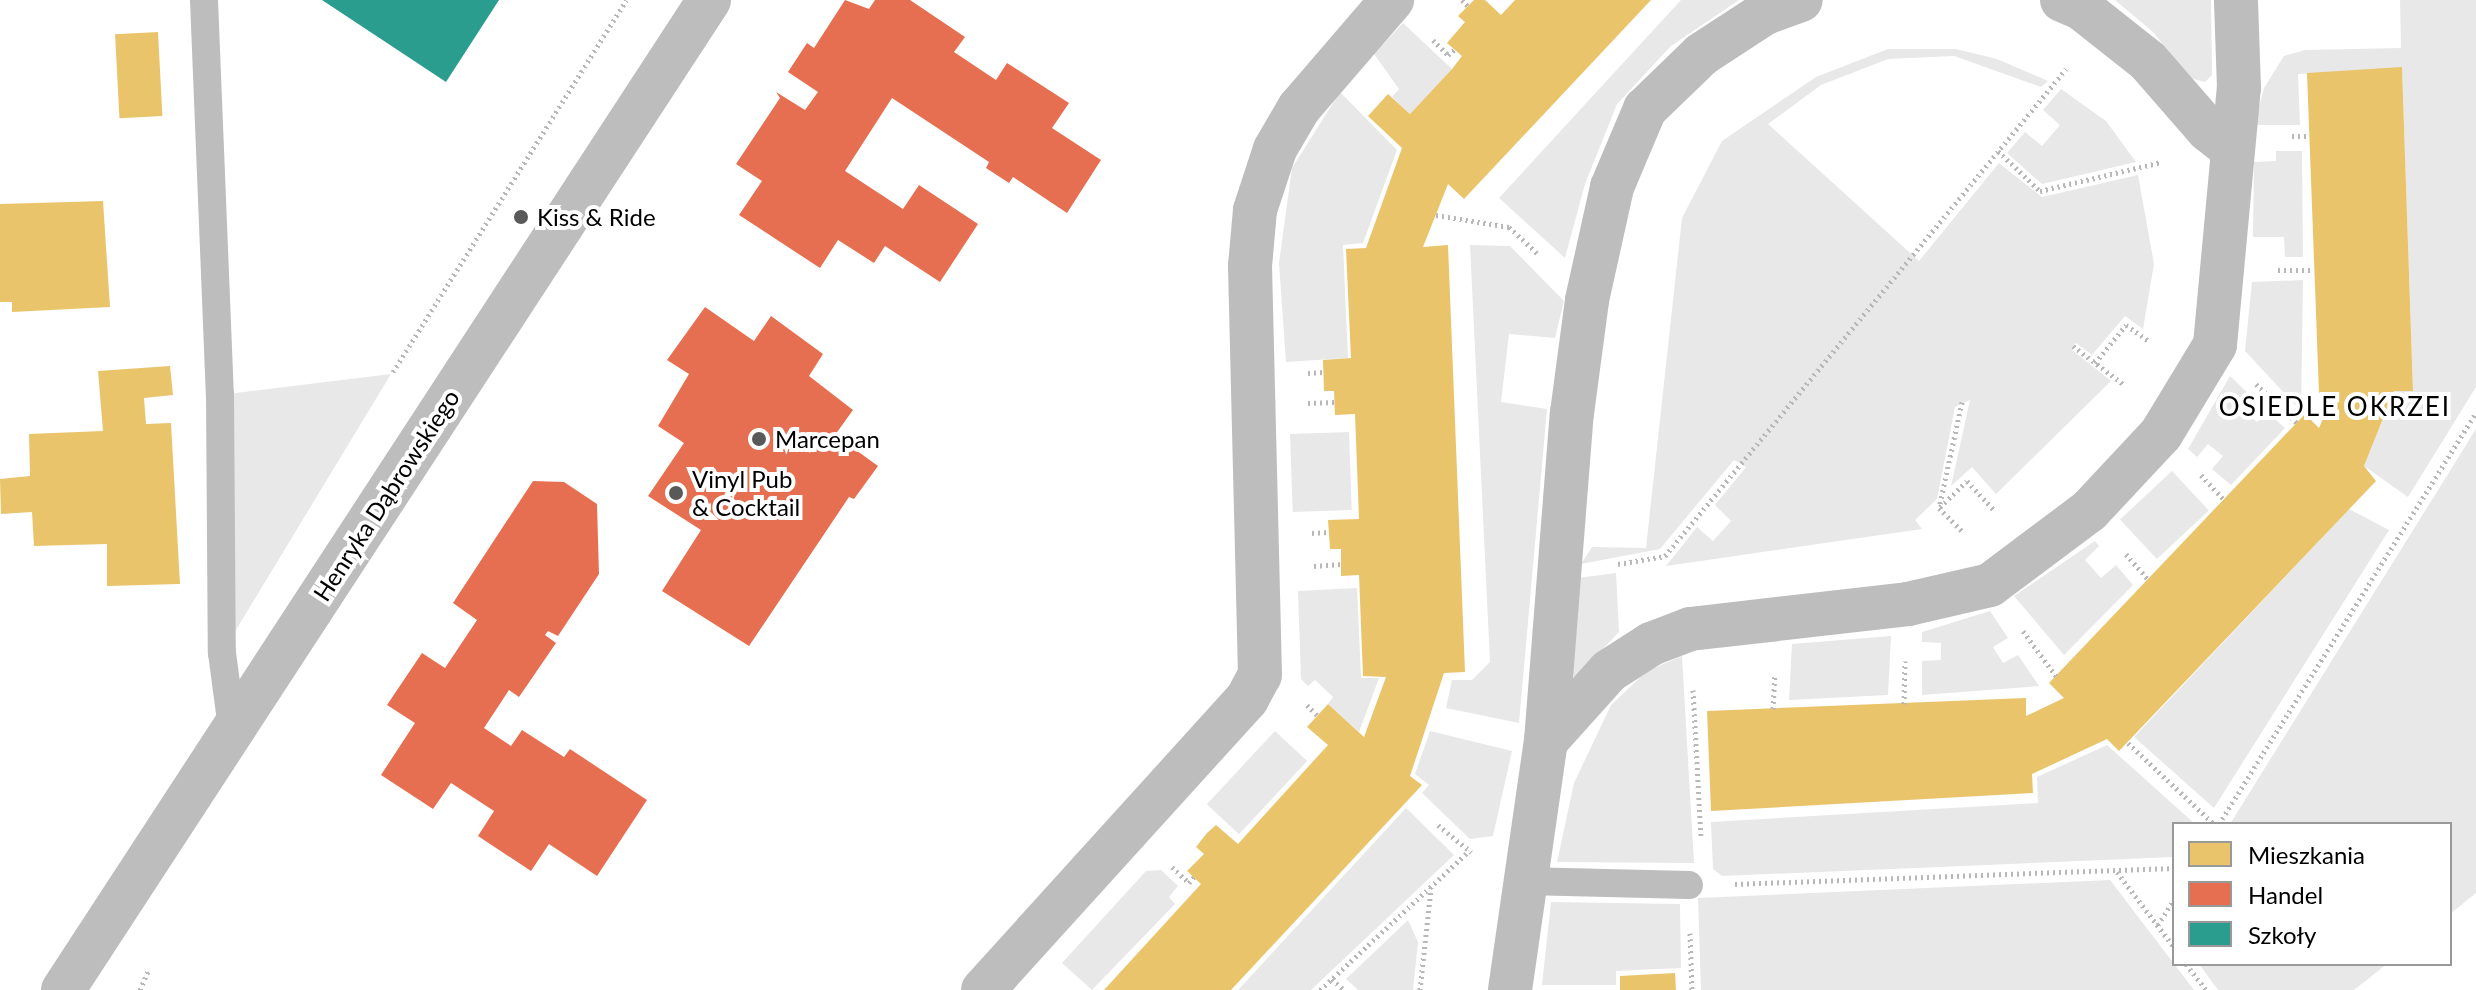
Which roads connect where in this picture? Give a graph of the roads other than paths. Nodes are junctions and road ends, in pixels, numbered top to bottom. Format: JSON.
{"nodes":[{"id":1,"x":204,"y":0,"type":"edge"},
{"id":2,"x":709,"y":0,"type":"edge"},
{"id":3,"x":1392,"y":0,"type":"edge"},
{"id":4,"x":1801,"y":0,"type":"edge"},
{"id":5,"x":2062,"y":0,"type":"edge"},
{"id":6,"x":2236,"y":0,"type":"edge"},
{"id":7,"x":2230,"y":147,"type":"junction"},
{"id":8,"x":232,"y":728,"type":"junction"},
{"id":9,"x":1546,"y":741,"type":"junction"},
{"id":10,"x":1522,"y":881,"type":"junction"},
{"id":11,"x":1697,"y":885,"type":"road end"},
{"id":12,"x":63,"y":990,"type":"edge"},
{"id":13,"x":983,"y":990,"type":"edge"},
{"id":14,"x":1510,"y":990,"type":"edge"}],
"edges":[{"from":1,"to":8,"type":"lane"},
{"from":2,"to":8,"type":"street","name":"Henryka Dąbrowskiego"},
{"from":3,"to":13,"type":"street"},
{"from":4,"to":9,"type":"street"},
{"from":5,"to":7,"type":"street"},
{"from":6,"to":7,"type":"street"},
{"from":7,"to":9,"type":"street"},
{"from":8,"to":12,"type":"street","name":"Henryka Dąbrowskiego"},
{"from":9,"to":10,"type":"street"},
{"from":10,"to":11,"type":"lane"},
{"from":10,"to":14,"type":"street"}]}
